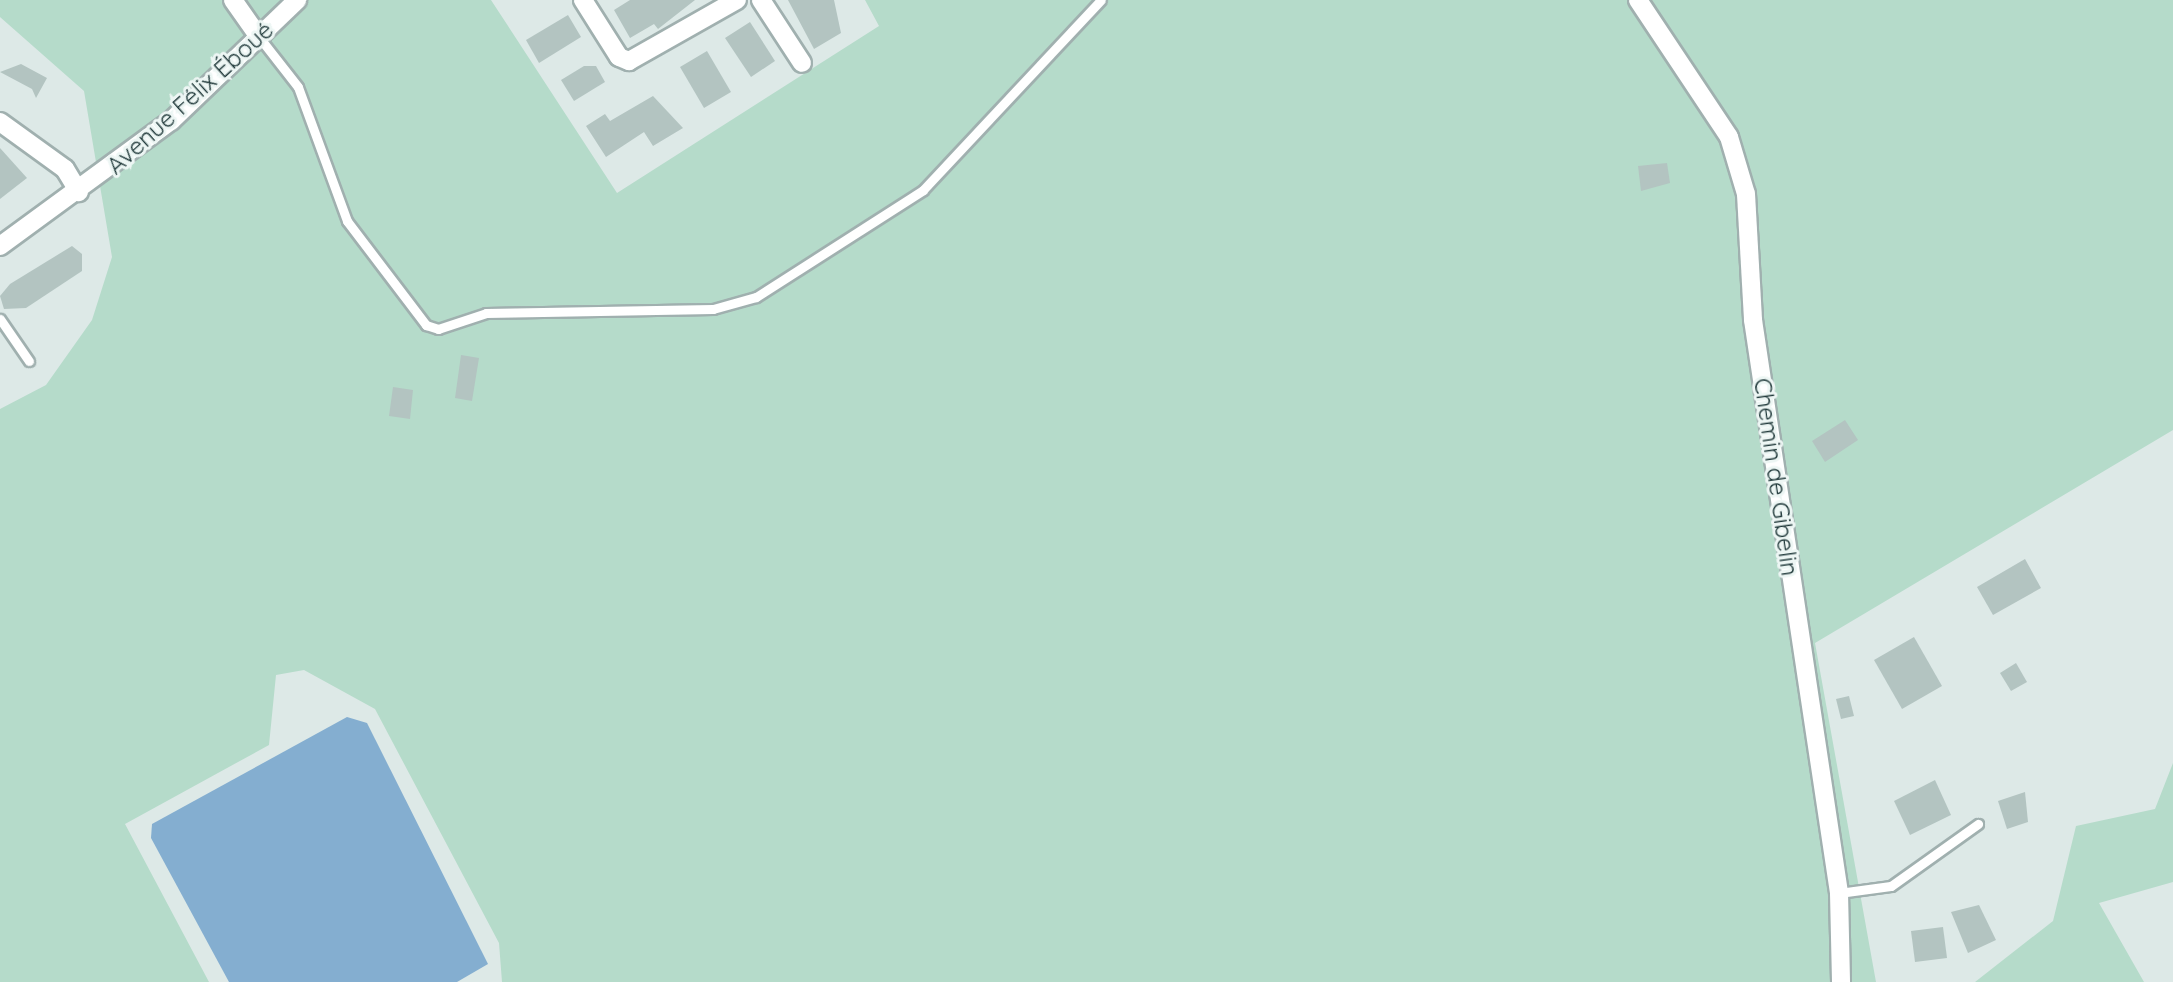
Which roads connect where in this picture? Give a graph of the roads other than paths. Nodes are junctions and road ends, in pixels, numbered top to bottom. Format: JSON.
{"nodes":[{"id":1,"x":233,"y":0,"type":"edge"},
{"id":2,"x":297,"y":0,"type":"edge"},
{"id":3,"x":583,"y":0,"type":"edge"},
{"id":4,"x":737,"y":0,"type":"edge"},
{"id":5,"x":761,"y":0,"type":"edge"},
{"id":6,"x":1101,"y":0,"type":"edge"},
{"id":7,"x":1638,"y":0,"type":"edge"},
{"id":8,"x":259,"y":37,"type":"junction"},
{"id":9,"x":802,"y":63,"type":"dead end"},
{"id":10,"x":0,"y":122,"type":"edge"},
{"id":11,"x":79,"y":192,"type":"junction"},
{"id":12,"x":0,"y":246,"type":"edge"},
{"id":13,"x":0,"y":319,"type":"edge"},
{"id":14,"x":29,"y":361,"type":"dead end"},
{"id":15,"x":1978,"y":824,"type":"dead end"},
{"id":16,"x":1839,"y":893,"type":"junction"},
{"id":17,"x":1841,"y":982,"type":"edge"}],
"edges":[{"from":1,"to":8,"type":"street"},
{"from":2,"to":8,"type":"street","name":"Avenue Félix Éboué"},
{"from":3,"to":4,"type":"street"},
{"from":5,"to":9,"type":"street"},
{"from":6,"to":8,"type":"lane"},
{"from":7,"to":16,"type":"street","name":"Chemin de Gibelin"},
{"from":8,"to":11,"type":"street","name":"Avenue Félix Éboué"},
{"from":10,"to":11,"type":"street"},
{"from":11,"to":12,"type":"street","name":"Avenue Félix Éboué"},
{"from":13,"to":14,"type":"lane"},
{"from":15,"to":16,"type":"lane"},
{"from":16,"to":17,"type":"street","name":"Chemin de Gibelin"}]}
